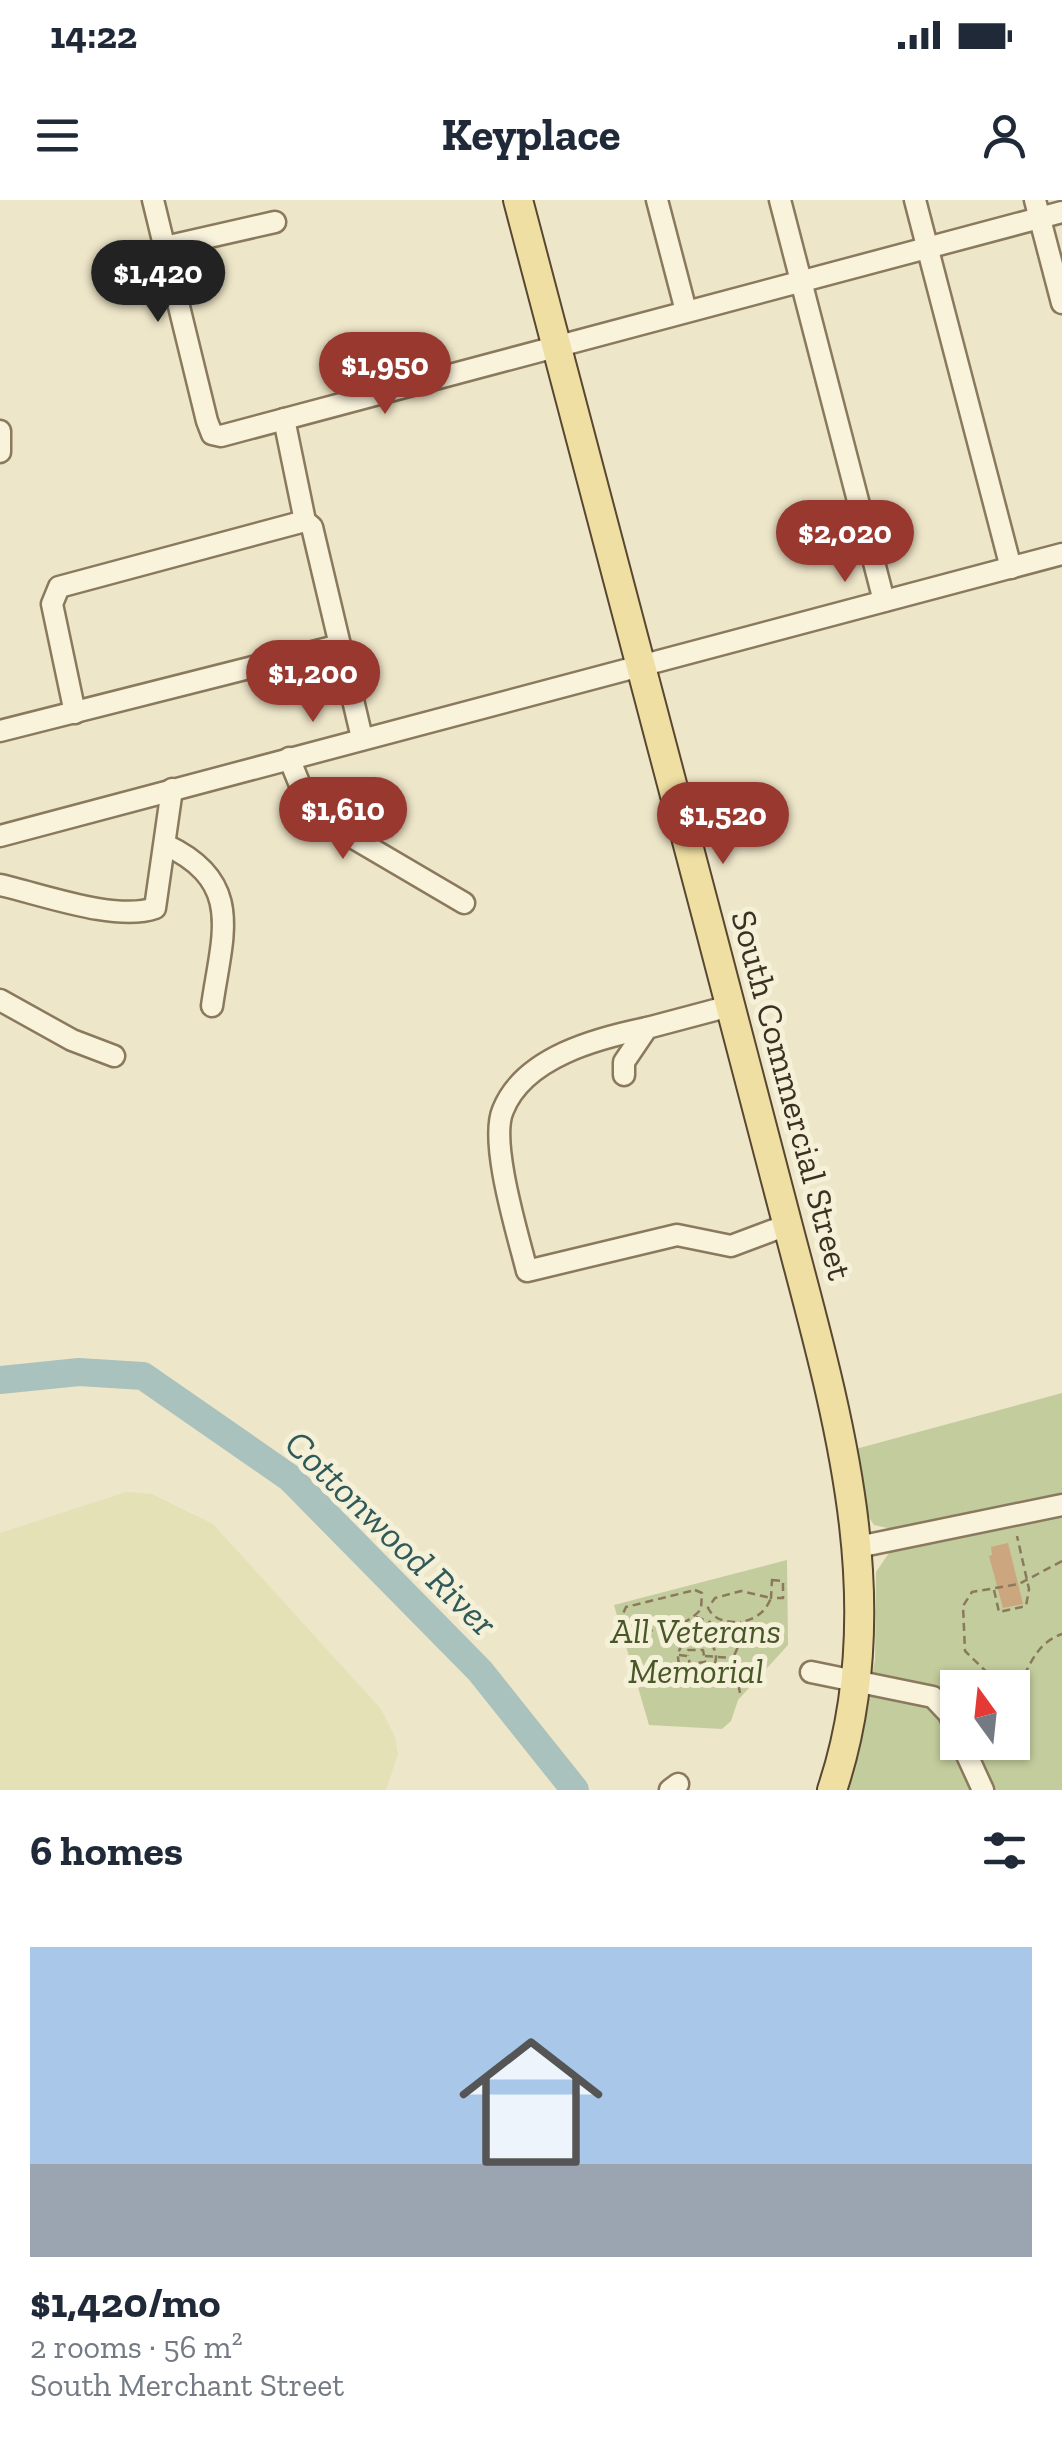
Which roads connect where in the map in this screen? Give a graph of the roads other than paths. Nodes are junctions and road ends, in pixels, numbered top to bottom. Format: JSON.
{"nodes":[{"id":1,"x":153,"y":200,"type":"edge"},
{"id":2,"x":518,"y":200,"type":"edge"},
{"id":3,"x":657,"y":200,"type":"edge"},
{"id":4,"x":780,"y":200,"type":"edge"},
{"id":5,"x":915,"y":200,"type":"edge"},
{"id":6,"x":1037,"y":209,"type":"edge"},
{"id":7,"x":1062,"y":212,"type":"edge"},
{"id":8,"x":275,"y":222,"type":"dead end"},
{"id":9,"x":164,"y":247,"type":"junction"},
{"id":10,"x":927,"y":248,"type":"junction"},
{"id":11,"x":801,"y":280,"type":"junction"},
{"id":12,"x":1062,"y":303,"type":"edge"},
{"id":13,"x":686,"y":311,"type":"junction"},
{"id":14,"x":556,"y":345,"type":"junction"},
{"id":15,"x":284,"y":419,"type":"junction"},
{"id":16,"x":0,"y":430,"type":"edge"},
{"id":17,"x":0,"y":452,"type":"edge"},
{"id":18,"x":305,"y":521,"type":"junction"},
{"id":19,"x":1062,"y":554,"type":"edge"},
{"id":20,"x":1011,"y":568,"type":"junction"},
{"id":21,"x":884,"y":601,"type":"junction"},
{"id":22,"x":340,"y":645,"type":"junction"},
{"id":23,"x":640,"y":664,"type":"junction"},
{"id":24,"x":75,"y":713,"type":"junction"},
{"id":25,"x":0,"y":731,"type":"edge"},
{"id":26,"x":362,"y":738,"type":"junction"},
{"id":27,"x":289,"y":758,"type":"junction"},
{"id":28,"x":172,"y":790,"type":"junction"},
{"id":29,"x":0,"y":836,"type":"edge"},
{"id":30,"x":166,"y":844,"type":"junction"},
{"id":31,"x":0,"y":885,"type":"edge"},
{"id":32,"x":464,"y":903,"type":"dead end"},
{"id":33,"x":0,"y":1000,"type":"edge"},
{"id":34,"x":212,"y":1006,"type":"dead end"},
{"id":35,"x":730,"y":1006,"type":"junction"},
{"id":36,"x":647,"y":1028,"type":"junction"},
{"id":37,"x":114,"y":1056,"type":"dead end"},
{"id":38,"x":624,"y":1075,"type":"dead end"},
{"id":39,"x":788,"y":1224,"type":"junction"},
{"id":40,"x":1062,"y":1504,"type":"edge"},
{"id":41,"x":858,"y":1547,"type":"junction"},
{"id":42,"x":811,"y":1672,"type":"dead end"},
{"id":43,"x":857,"y":1681,"type":"junction"},
{"id":44,"x":940,"y":1705,"type":"edge"},
{"id":45,"x":969,"y":1760,"type":"edge"},
{"id":46,"x":832,"y":1790,"type":"edge"},
{"id":47,"x":982,"y":1790,"type":"edge"}],
"edges":[{"from":1,"to":9,"type":"street"},
{"from":2,"to":14,"type":"main road","name":"South Commercial Street"},
{"from":3,"to":13,"type":"street"},
{"from":4,"to":11,"type":"street"},
{"from":5,"to":10,"type":"street"},
{"from":6,"to":7,"type":"street"},
{"from":6,"to":10,"type":"street"},
{"from":6,"to":12,"type":"street"},
{"from":8,"to":9,"type":"street"},
{"from":9,"to":15,"type":"street"},
{"from":10,"to":11,"type":"street"},
{"from":10,"to":20,"type":"street"},
{"from":11,"to":13,"type":"street"},
{"from":11,"to":21,"type":"street"},
{"from":13,"to":14,"type":"street"},
{"from":14,"to":15,"type":"street"},
{"from":14,"to":23,"type":"main road","name":"South Commercial Street"},
{"from":15,"to":18,"type":"street"},
{"from":16,"to":17,"type":"street"},
{"from":18,"to":22,"type":"street"},
{"from":18,"to":24,"type":"street"},
{"from":19,"to":20,"type":"street"},
{"from":20,"to":21,"type":"street"},
{"from":21,"to":23,"type":"street"},
{"from":22,"to":24,"type":"street"},
{"from":22,"to":26,"type":"street"},
{"from":23,"to":26,"type":"street"},
{"from":23,"to":35,"type":"main road","name":"South Commercial Street"},
{"from":24,"to":25,"type":"street"},
{"from":26,"to":27,"type":"street"},
{"from":27,"to":28,"type":"street"},
{"from":27,"to":32,"type":"street"},
{"from":28,"to":29,"type":"street"},
{"from":28,"to":30,"type":"street"},
{"from":30,"to":31,"type":"street"},
{"from":30,"to":34,"type":"street"},
{"from":33,"to":37,"type":"street"},
{"from":35,"to":36,"type":"street"},
{"from":35,"to":39,"type":"main road","name":"South Commercial Street"},
{"from":36,"to":38,"type":"street"},
{"from":36,"to":39,"type":"street"},
{"from":39,"to":41,"type":"main road","name":"South Commercial Street"},
{"from":40,"to":41,"type":"street"},
{"from":41,"to":43,"type":"main road","name":"South Commercial Street"},
{"from":42,"to":43,"type":"street"},
{"from":43,"to":44,"type":"street"},
{"from":43,"to":46,"type":"main road","name":"South Commercial Street"},
{"from":45,"to":47,"type":"street"}]}
